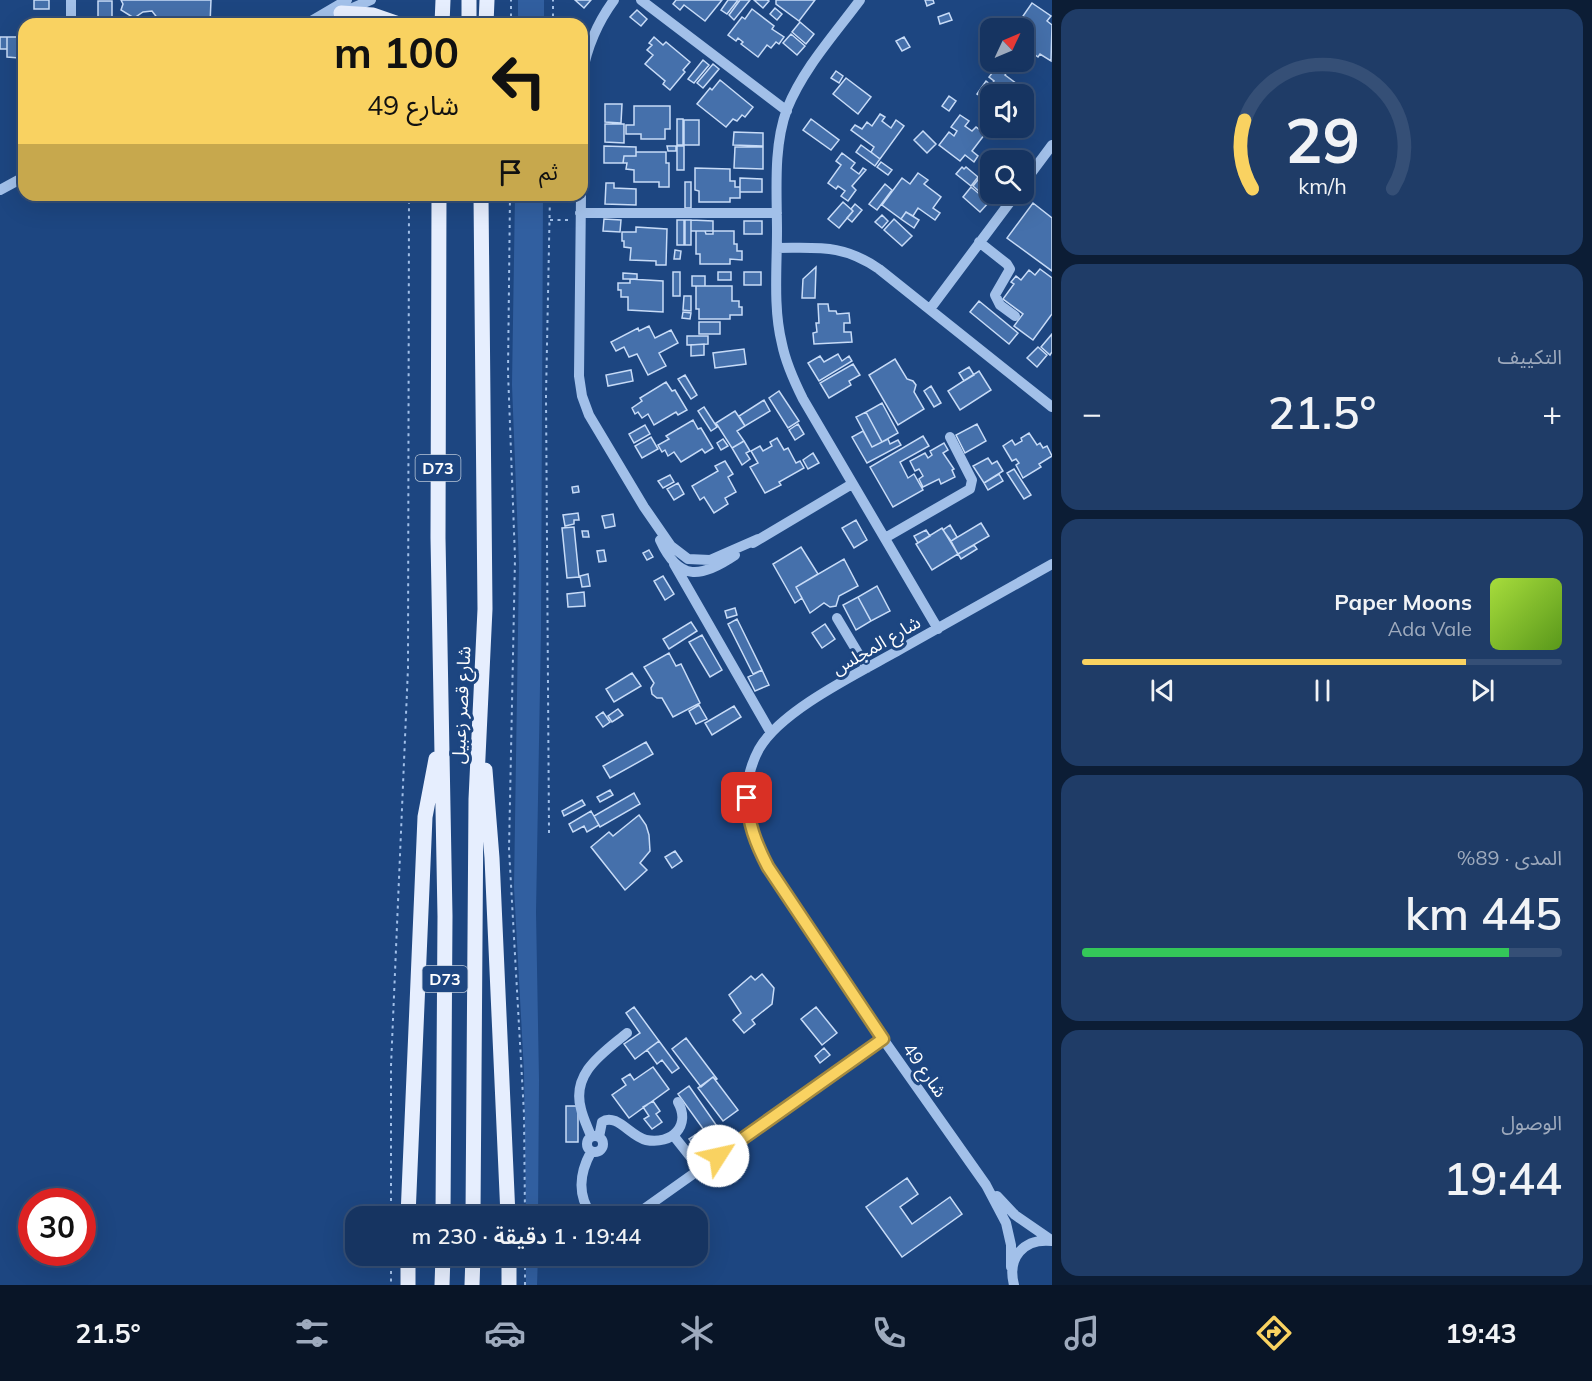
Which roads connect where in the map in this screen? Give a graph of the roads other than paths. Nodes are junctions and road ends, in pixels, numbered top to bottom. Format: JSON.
{"nodes":[{"id":1,"x":71,"y":0,"type":"edge"},
{"id":2,"x":371,"y":0,"type":"edge"},
{"id":3,"x":443,"y":0,"type":"edge"},
{"id":4,"x":469,"y":0,"type":"edge"},
{"id":5,"x":486,"y":0,"type":"edge"},
{"id":6,"x":614,"y":0,"type":"edge"},
{"id":7,"x":641,"y":0,"type":"edge"},
{"id":8,"x":860,"y":0,"type":"edge"},
{"id":9,"x":344,"y":7,"type":"edge"},
{"id":10,"x":71,"y":18,"type":"edge"},
{"id":11,"x":319,"y":18,"type":"edge"},
{"id":12,"x":330,"y":18,"type":"edge"},
{"id":13,"x":382,"y":18,"type":"edge"},
{"id":14,"x":442,"y":18,"type":"edge"},
{"id":15,"x":469,"y":18,"type":"edge"},
{"id":16,"x":486,"y":18,"type":"edge"},
{"id":17,"x":588,"y":49,"type":"edge"},
{"id":18,"x":787,"y":111,"type":"junction"},
{"id":19,"x":1052,"y":146,"type":"edge"},
{"id":20,"x":1034,"y":170,"type":"edge"},
{"id":21,"x":18,"y":180,"type":"edge"},
{"id":22,"x":0,"y":190,"type":"edge"},
{"id":23,"x":439,"y":201,"type":"edge"},
{"id":24,"x":481,"y":201,"type":"edge"},
{"id":25,"x":580,"y":201,"type":"edge"},
{"id":26,"x":1008,"y":204,"type":"edge"},
{"id":27,"x":777,"y":213,"type":"junction"},
{"id":28,"x":580,"y":217,"type":"junction"},
{"id":29,"x":979,"y":242,"type":"junction"},
{"id":30,"x":777,"y":248,"type":"junction"},
{"id":31,"x":930,"y":309,"type":"junction"},
{"id":32,"x":1015,"y":316,"type":"dead end"},
{"id":33,"x":1052,"y":406,"type":"edge"},
{"id":34,"x":950,"y":437,"type":"dead end"},
{"id":35,"x":852,"y":484,"type":"junction"},
{"id":36,"x":644,"y":507,"type":"junction"},
{"id":37,"x":885,"y":538,"type":"junction"},
{"id":38,"x":758,"y":539,"type":"junction"},
{"id":39,"x":672,"y":561,"type":"junction"},
{"id":40,"x":1052,"y":564,"type":"edge"},
{"id":41,"x":837,"y":618,"type":"dead end"},
{"id":42,"x":938,"y":629,"type":"junction"},
{"id":43,"x":867,"y":668,"type":"junction"},
{"id":44,"x":771,"y":733,"type":"junction"},
{"id":45,"x":441,"y":741,"type":"junction"},
{"id":46,"x":479,"y":750,"type":"junction"},
{"id":47,"x":747,"y":783,"type":"joint"},
{"id":48,"x":627,"y":1033,"type":"dead end"},
{"id":49,"x":883,"y":1039,"type":"junction"},
{"id":50,"x":678,"y":1101,"type":"dead end"},
{"id":51,"x":673,"y":1135,"type":"junction"},
{"id":52,"x":595,"y":1137,"type":"junction"},
{"id":53,"x":700,"y":1169,"type":"junction"},
{"id":54,"x":986,"y":1185,"type":"junction"},
{"id":55,"x":408,"y":1206,"type":"edge"},
{"id":56,"x":443,"y":1206,"type":"edge"},
{"id":57,"x":473,"y":1206,"type":"edge"},
{"id":58,"x":508,"y":1206,"type":"edge"},
{"id":59,"x":586,"y":1206,"type":"edge"},
{"id":60,"x":648,"y":1206,"type":"edge"},
{"id":61,"x":1052,"y":1241,"type":"edge"},
{"id":62,"x":408,"y":1266,"type":"edge"},
{"id":63,"x":443,"y":1266,"type":"edge"},
{"id":64,"x":473,"y":1266,"type":"edge"},
{"id":65,"x":509,"y":1266,"type":"edge"},
{"id":66,"x":1011,"y":1278,"type":"edge"},
{"id":67,"x":408,"y":1285,"type":"edge"},
{"id":68,"x":442,"y":1285,"type":"edge"},
{"id":69,"x":472,"y":1285,"type":"edge"},
{"id":70,"x":508,"y":1285,"type":"edge"}],
"edges":[{"from":1,"to":10,"type":"street"},
{"from":2,"to":9,"type":"street"},
{"from":3,"to":14,"type":"main road"},
{"from":4,"to":15,"type":"main road"},
{"from":5,"to":16,"type":"main road"},
{"from":6,"to":17,"type":"street"},
{"from":7,"to":18,"type":"street"},
{"from":8,"to":18,"type":"street"},
{"from":9,"to":11,"type":"street"},
{"from":9,"to":12,"type":"street"},
{"from":9,"to":13,"type":"main road"},
{"from":18,"to":27,"type":"street"},
{"from":19,"to":20,"type":"street"},
{"from":21,"to":22,"type":"street"},
{"from":23,"to":45,"type":"main road","name":"شارع قصر زعبيل","number":"D73"},
{"from":24,"to":46,"type":"main road","name":"شارع قصر زعبيل","number":"D73"},
{"from":25,"to":28,"type":"street"},
{"from":26,"to":29,"type":"street"},
{"from":27,"to":28,"type":"street"},
{"from":27,"to":30,"type":"street"},
{"from":28,"to":36,"type":"street"},
{"from":29,"to":31,"type":"street"},
{"from":29,"to":32,"type":"street"},
{"from":30,"to":31,"type":"street"},
{"from":30,"to":35,"type":"street"},
{"from":31,"to":33,"type":"street"},
{"from":34,"to":37,"type":"street"},
{"from":35,"to":37,"type":"street"},
{"from":35,"to":38,"type":"street"},
{"from":36,"to":38,"type":"street"},
{"from":36,"to":39,"type":"street"},
{"from":37,"to":42,"type":"street"},
{"from":38,"to":39,"type":"street"},
{"from":39,"to":44,"type":"street"},
{"from":40,"to":42,"type":"street","name":"شارع المجلس"},
{"from":41,"to":43,"type":"street"},
{"from":42,"to":43,"type":"street","name":"شارع المجلس"},
{"from":43,"to":44,"type":"street","name":"شارع المجلس"},
{"from":44,"to":47,"type":"street","name":"شارع المجلس"},
{"from":45,"to":55,"type":"main road"},
{"from":45,"to":56,"type":"main road","name":"شارع قصر زعبيل","number":"D73"},
{"from":46,"to":57,"type":"main road","name":"شارع قصر زعبيل","number":"D73"},
{"from":46,"to":58,"type":"main road"},
{"from":47,"to":49,"type":"street","name":"شارع 49"},
{"from":48,"to":52,"type":"street"},
{"from":49,"to":53,"type":"street"},
{"from":49,"to":54,"type":"street","name":"شارع 49"},
{"from":50,"to":51,"type":"street"},
{"from":51,"to":52,"type":"street"},
{"from":51,"to":53,"type":"street"},
{"from":52,"to":59,"type":"street"},
{"from":53,"to":60,"type":"street"},
{"from":54,"to":61,"type":"street","name":"شارع 49"},
{"from":54,"to":66,"type":"street","name":"شارع 49"},
{"from":61,"to":66,"type":"street"},
{"from":62,"to":67,"type":"main road"},
{"from":63,"to":68,"type":"main road"},
{"from":64,"to":69,"type":"main road"},
{"from":65,"to":70,"type":"main road"}]}
